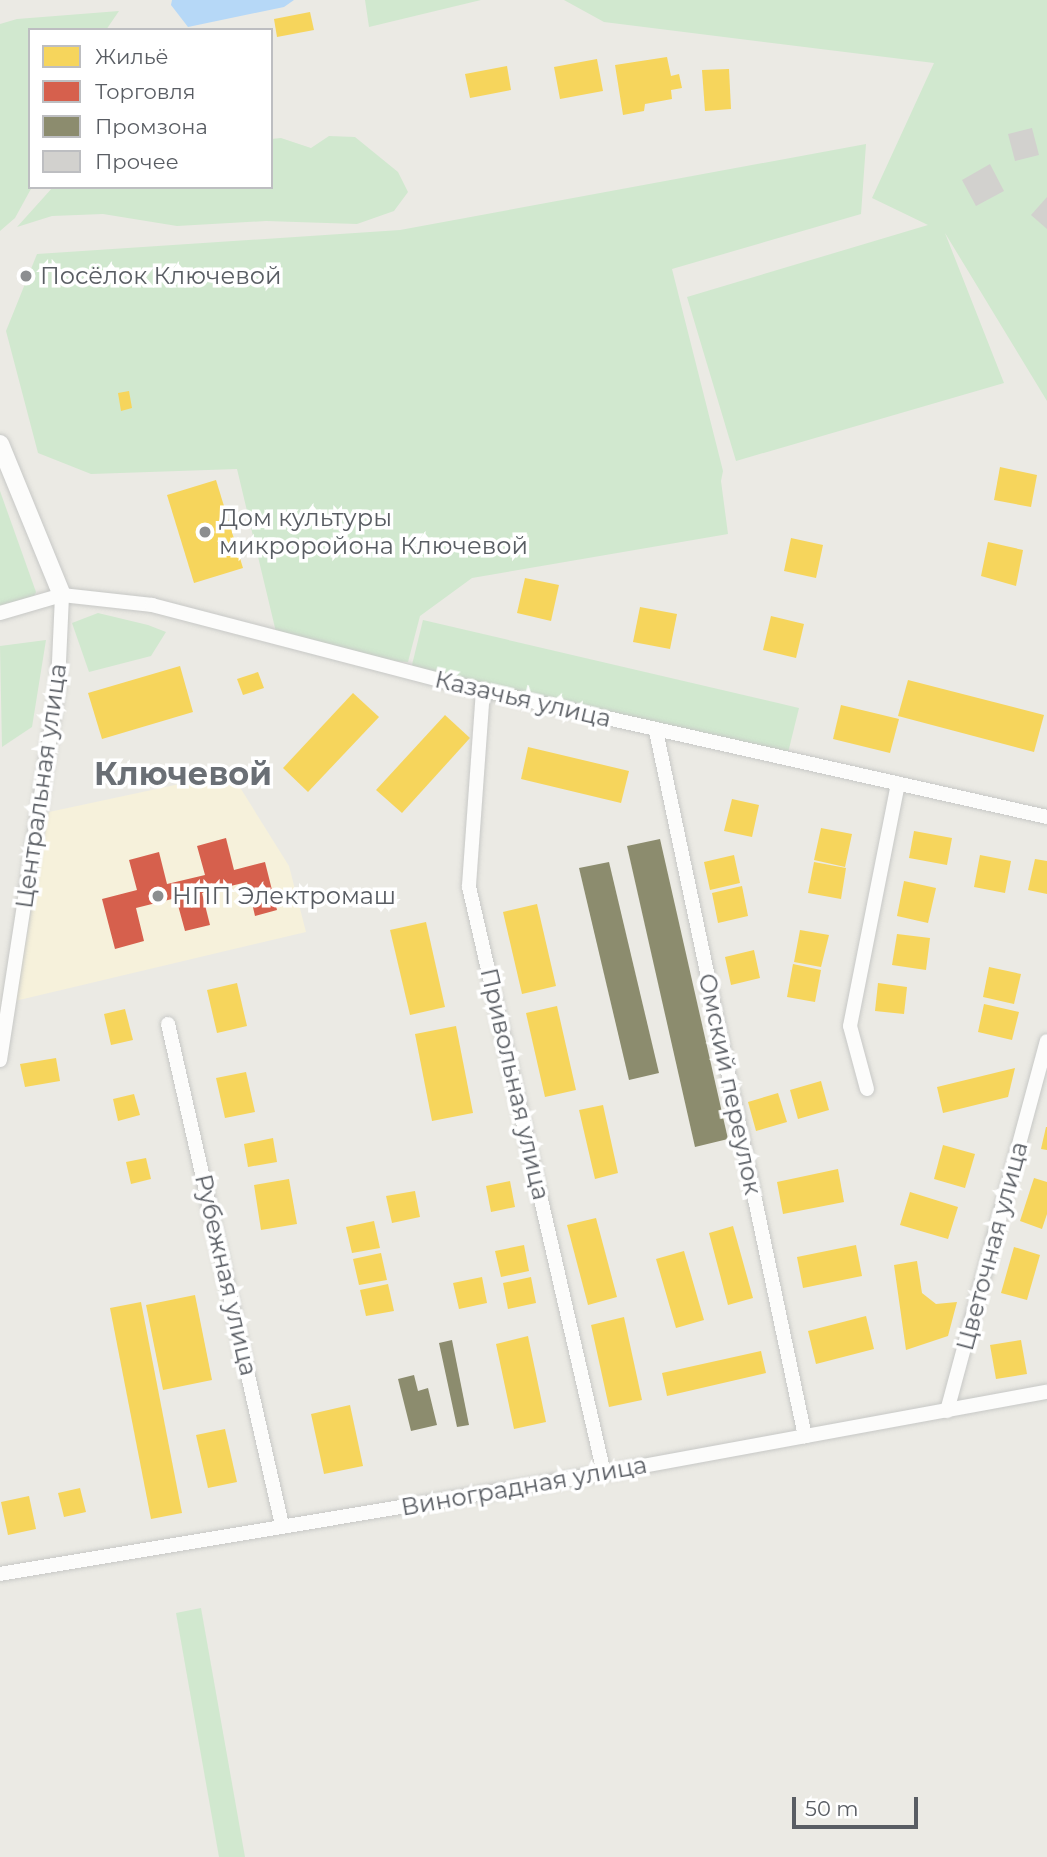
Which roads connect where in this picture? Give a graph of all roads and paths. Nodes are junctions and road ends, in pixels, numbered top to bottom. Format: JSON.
{"nodes":[{"id":1,"x":0,"y":444,"type":"edge"},
{"id":2,"x":62,"y":595,"type":"junction"},
{"id":3,"x":0,"y":613,"type":"edge"},
{"id":4,"x":483,"y":690,"type":"junction"},
{"id":5,"x":656,"y":731,"type":"junction"},
{"id":6,"x":898,"y":784,"type":"junction"},
{"id":7,"x":1047,"y":817,"type":"edge"},
{"id":8,"x":6,"y":996,"type":"edge"},
{"id":9,"x":168,"y":1024,"type":"dead end"},
{"id":10,"x":1047,"y":1041,"type":"edge"},
{"id":11,"x":0,"y":1060,"type":"edge"},
{"id":12,"x":867,"y":1089,"type":"dead end"},
{"id":13,"x":1047,"y":1392,"type":"edge"},
{"id":14,"x":947,"y":1411,"type":"junction"},
{"id":15,"x":805,"y":1437,"type":"junction"},
{"id":16,"x":604,"y":1474,"type":"junction"},
{"id":17,"x":282,"y":1525,"type":"junction"},
{"id":18,"x":0,"y":1574,"type":"edge"}],
"edges":[{"from":1,"to":2,"type":"street"},
{"from":2,"to":3,"type":"street","name":"Казачья улица"},
{"from":2,"to":4,"type":"street","name":"Казачья улица"},
{"from":2,"to":8,"type":"street","name":"Центральная улица"},
{"from":4,"to":5,"type":"street","name":"Казачья улица"},
{"from":4,"to":16,"type":"street","name":"Привольная улица"},
{"from":5,"to":6,"type":"street","name":"Казачья улица"},
{"from":5,"to":15,"type":"street","name":"Омский переулок"},
{"from":6,"to":7,"type":"street","name":"Казачья улица"},
{"from":6,"to":12,"type":"street"},
{"from":8,"to":11,"type":"street","name":"Центральная улица"},
{"from":9,"to":17,"type":"street","name":"Рубежная улица"},
{"from":10,"to":14,"type":"street","name":"Цветочная улица"},
{"from":13,"to":14,"type":"street","name":"Виноградная улица"},
{"from":14,"to":15,"type":"street","name":"Виноградная улица"},
{"from":15,"to":16,"type":"street","name":"Виноградная улица"},
{"from":16,"to":17,"type":"street","name":"Виноградная улица"},
{"from":17,"to":18,"type":"street","name":"Виноградная улица"}]}
